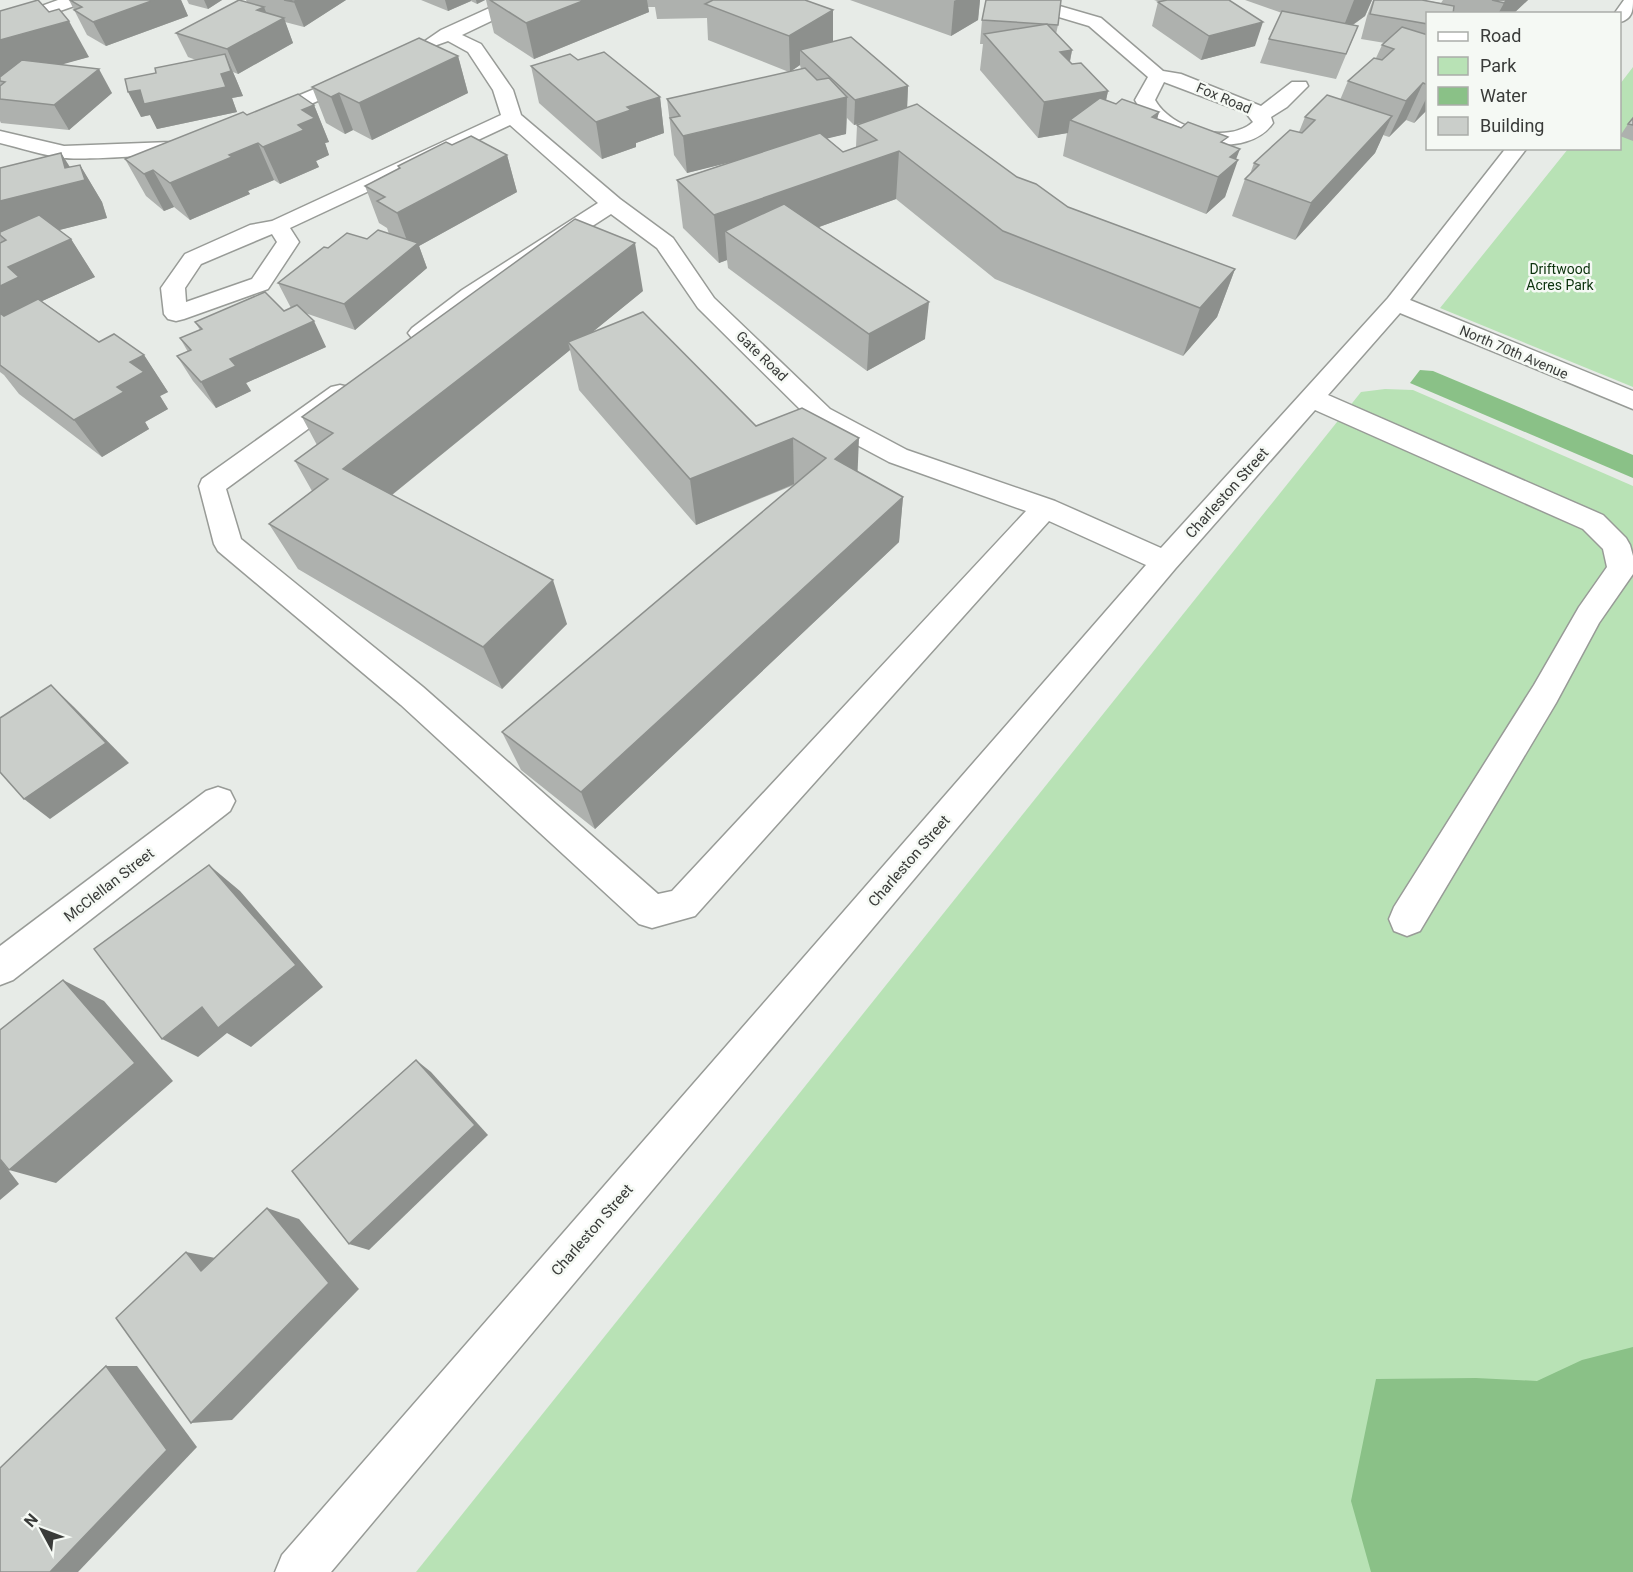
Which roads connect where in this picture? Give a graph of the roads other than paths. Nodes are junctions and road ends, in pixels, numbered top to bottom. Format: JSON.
{"nodes":[{"id":1,"x":74,"y":0,"type":"edge"},
{"id":2,"x":521,"y":0,"type":"edge"},
{"id":3,"x":1021,"y":0,"type":"edge"},
{"id":4,"x":1633,"y":0,"type":"edge"},
{"id":5,"x":1621,"y":16,"type":"edge"},
{"id":6,"x":0,"y":27,"type":"edge"},
{"id":7,"x":447,"y":34,"type":"junction"},
{"id":8,"x":418,"y":50,"type":"edge"},
{"id":9,"x":376,"y":69,"type":"edge"},
{"id":10,"x":1158,"y":76,"type":"junction"},
{"id":11,"x":1299,"y":87,"type":"dead end"},
{"id":12,"x":1260,"y":115,"type":"junction"},
{"id":13,"x":512,"y":117,"type":"junction"},
{"id":14,"x":245,"y":125,"type":"edge"},
{"id":15,"x":214,"y":136,"type":"edge"},
{"id":16,"x":0,"y":137,"type":"edge"},
{"id":17,"x":1515,"y":150,"type":"edge"},
{"id":18,"x":612,"y":204,"type":"junction"},
{"id":19,"x":278,"y":226,"type":"junction"},
{"id":20,"x":1396,"y":303,"type":"junction"},
{"id":21,"x":399,"y":349,"type":"edge"},
{"id":22,"x":363,"y":376,"type":"edge"},
{"id":23,"x":1311,"y":398,"type":"junction"},
{"id":24,"x":1633,"y":401,"type":"edge"},
{"id":25,"x":1046,"y":508,"type":"junction"},
{"id":26,"x":1166,"y":562,"type":"junction"},
{"id":27,"x":218,"y":801,"type":"dead end"},
{"id":28,"x":1407,"y":919,"type":"dead end"},
{"id":29,"x":0,"y":968,"type":"edge"},
{"id":30,"x":299,"y":1572,"type":"edge"}],
"edges":[{"from":1,"to":6,"type":"street"},
{"from":2,"to":7,"type":"street"},
{"from":3,"to":10,"type":"street","name":"Fox Road"},
{"from":4,"to":5,"type":"street"},
{"from":7,"to":8,"type":"street"},
{"from":7,"to":13,"type":"street","name":"Gate Road"},
{"from":9,"to":14,"type":"street"},
{"from":10,"to":12,"type":"street","name":"Fox Road"},
{"from":10,"to":12,"type":"street","name":"Fox Road"},
{"from":11,"to":12,"type":"street"},
{"from":13,"to":18,"type":"street","name":"Gate Road"},
{"from":13,"to":19,"type":"street"},
{"from":15,"to":16,"type":"street"},
{"from":17,"to":20,"type":"street","name":"Charleston Street"},
{"from":18,"to":21,"type":"street"},
{"from":18,"to":25,"type":"street","name":"Gate Road"},
{"from":19,"to":19,"type":"street"},
{"from":20,"to":23,"type":"street","name":"Charleston Street"},
{"from":20,"to":24,"type":"street","name":"North 70th Avenue"},
{"from":22,"to":25,"type":"street"},
{"from":23,"to":26,"type":"street","name":"Charleston Street"},
{"from":23,"to":28,"type":"street"},
{"from":25,"to":26,"type":"street","name":"Gate Road"},
{"from":26,"to":30,"type":"street","name":"Charleston Street"},
{"from":27,"to":29,"type":"street","name":"McClellan Street"}]}
